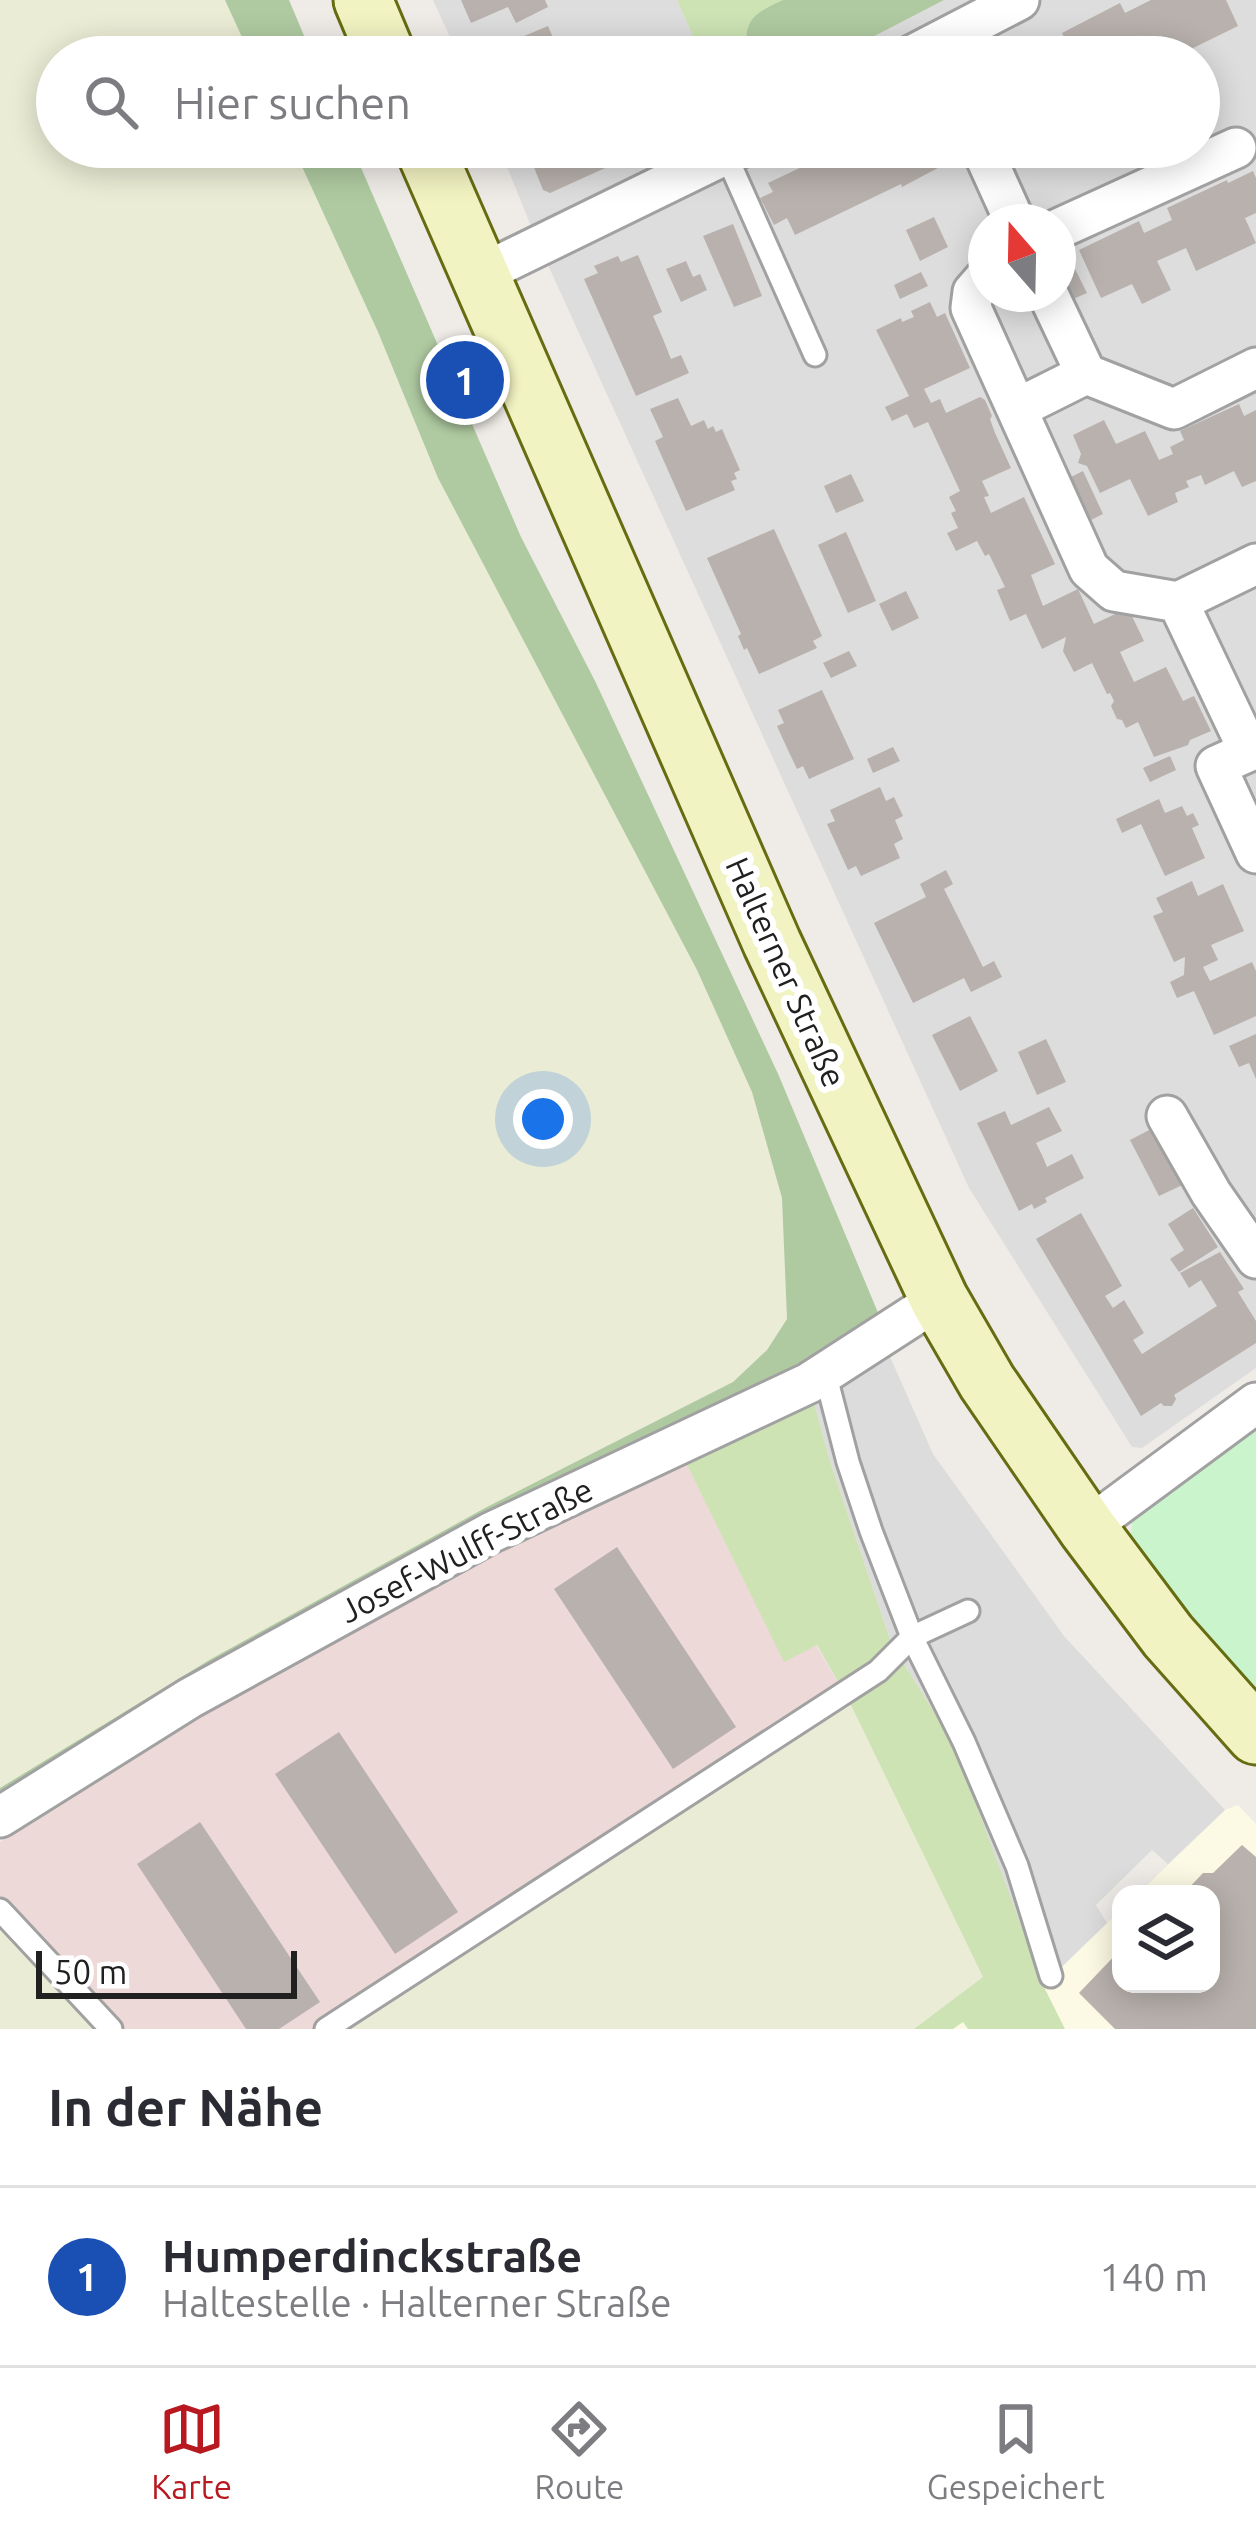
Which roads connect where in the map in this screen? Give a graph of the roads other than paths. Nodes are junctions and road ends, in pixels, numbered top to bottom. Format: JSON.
{"nodes":[{"id":1,"x":363,"y":0,"type":"edge"},
{"id":2,"x":1019,"y":0,"type":"edge"},
{"id":3,"x":378,"y":36,"type":"edge"},
{"id":4,"x":956,"y":36,"type":"edge"},
{"id":5,"x":1236,"y":148,"type":"dead end"},
{"id":6,"x":1220,"y":155,"type":"edge"},
{"id":7,"x":433,"y":168,"type":"edge"},
{"id":8,"x":699,"y":168,"type":"edge"},
{"id":9,"x":741,"y":168,"type":"edge"},
{"id":10,"x":991,"y":168,"type":"edge"},
{"id":11,"x":1192,"y":168,"type":"edge"},
{"id":12,"x":1007,"y":204,"type":"edge"},
{"id":13,"x":1076,"y":221,"type":"edge"},
{"id":14,"x":479,"y":275,"type":"junction"},
{"id":15,"x":973,"y":312,"type":"edge"},
{"id":16,"x":1057,"y":312,"type":"edge"},
{"id":17,"x":814,"y":355,"type":"dead end"},
{"id":18,"x":1256,"y":368,"type":"edge"},
{"id":19,"x":1086,"y":374,"type":"junction"},
{"id":20,"x":1018,"y":408,"type":"junction"},
{"id":21,"x":1256,"y":564,"type":"edge"},
{"id":22,"x":1178,"y":602,"type":"junction"},
{"id":23,"x":1240,"y":755,"type":"edge"},
{"id":24,"x":1255,"y":844,"type":"edge"},
{"id":25,"x":1167,"y":1116,"type":"dead end"},
{"id":26,"x":1256,"y":1258,"type":"edge"},
{"id":27,"x":939,"y":1299,"type":"junction"},
{"id":28,"x":825,"y":1372,"type":"junction"},
{"id":29,"x":1256,"y":1402,"type":"edge"},
{"id":30,"x":1087,"y":1528,"type":"junction"},
{"id":31,"x":968,"y":1611,"type":"dead end"},
{"id":32,"x":913,"y":1637,"type":"junction"},
{"id":33,"x":1256,"y":1735,"type":"edge"},
{"id":34,"x":0,"y":1817,"type":"edge"},
{"id":35,"x":0,"y":1910,"type":"edge"},
{"id":36,"x":1052,"y":1976,"type":"dead end"},
{"id":37,"x":111,"y":2029,"type":"edge"},
{"id":38,"x":326,"y":2029,"type":"edge"}],
"edges":[{"from":1,"to":3,"type":"main road"},
{"from":2,"to":4,"type":"street"},
{"from":5,"to":6,"type":"street"},
{"from":7,"to":14,"type":"main road","name":"Halterner Straße"},
{"from":8,"to":14,"type":"street"},
{"from":9,"to":17,"type":"lane"},
{"from":10,"to":12,"type":"street"},
{"from":11,"to":13,"type":"street"},
{"from":14,"to":27,"type":"main road","name":"Halterner Straße"},
{"from":15,"to":20,"type":"street"},
{"from":16,"to":19,"type":"street"},
{"from":18,"to":19,"type":"street"},
{"from":19,"to":20,"type":"street"},
{"from":20,"to":22,"type":"street"},
{"from":21,"to":22,"type":"street"},
{"from":22,"to":23,"type":"street"},
{"from":23,"to":24,"type":"street"},
{"from":25,"to":26,"type":"street"},
{"from":27,"to":28,"type":"street","name":"Josef-Wulff-Straße"},
{"from":27,"to":30,"type":"main road","name":"Halterner Straße"},
{"from":28,"to":32,"type":"lane"},
{"from":28,"to":34,"type":"street","name":"Josef-Wulff-Straße"},
{"from":29,"to":30,"type":"street"},
{"from":30,"to":33,"type":"main road","name":"Halterner Straße"},
{"from":31,"to":32,"type":"lane"},
{"from":32,"to":36,"type":"lane"},
{"from":32,"to":38,"type":"lane"},
{"from":35,"to":37,"type":"lane"}]}
